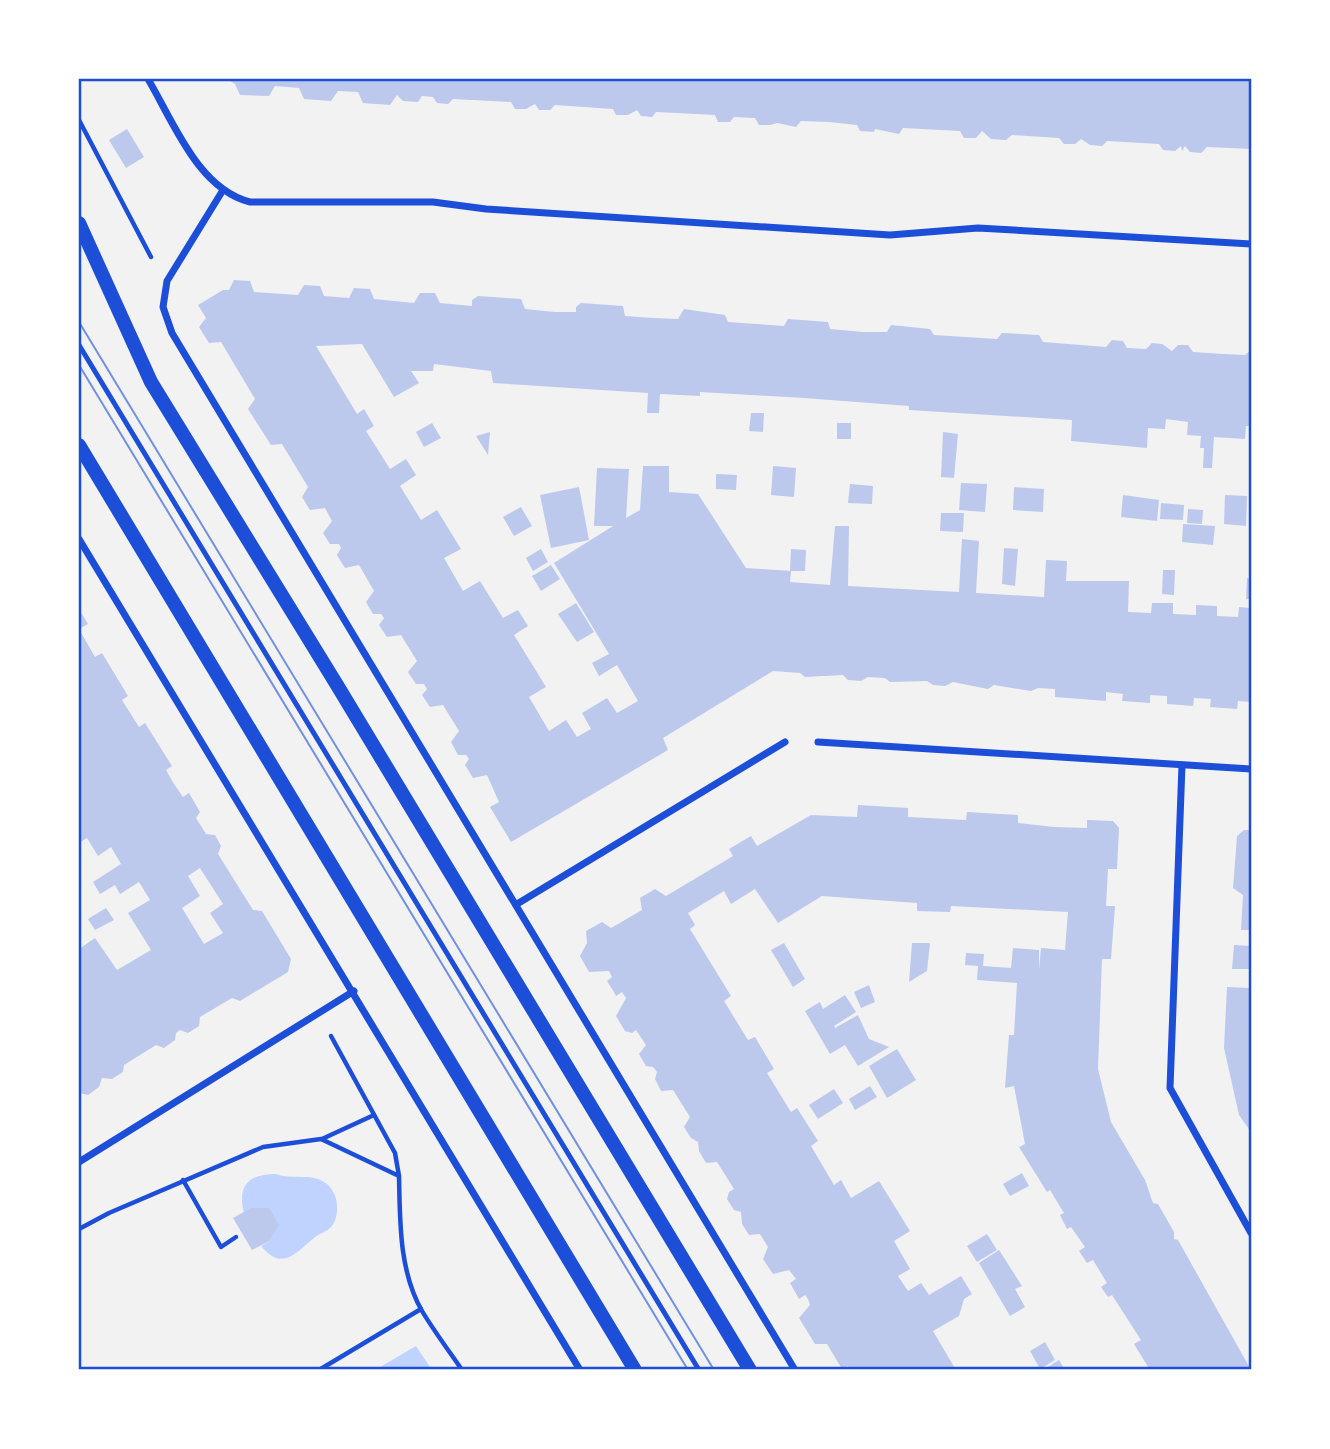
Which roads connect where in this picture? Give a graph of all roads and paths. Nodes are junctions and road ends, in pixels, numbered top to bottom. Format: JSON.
{"nodes":[{"id":1,"x":148,"y":79,"type":"edge"},
{"id":2,"x":79,"y":120,"type":"edge"},
{"id":3,"x":223,"y":190,"type":"junction"},
{"id":4,"x":79,"y":223,"type":"edge"},
{"id":5,"x":1251,"y":244,"type":"edge"},
{"id":6,"x":165,"y":290,"type":"junction"},
{"id":7,"x":79,"y":345,"type":"edge"},
{"id":8,"x":79,"y":445,"type":"edge"},
{"id":9,"x":79,"y":539,"type":"edge"},
{"id":10,"x":785,"y":742,"type":"dead end"},
{"id":11,"x":818,"y":742,"type":"dead end"},
{"id":12,"x":1182,"y":765,"type":"junction"},
{"id":13,"x":1251,"y":769,"type":"edge"},
{"id":14,"x":517,"y":904,"type":"junction"},
{"id":15,"x":354,"y":991,"type":"junction"},
{"id":16,"x":318,"y":1012,"type":"junction"},
{"id":17,"x":374,"y":1115,"type":"junction"},
{"id":18,"x":321,"y":1139,"type":"junction"},
{"id":19,"x":79,"y":1162,"type":"edge"},
{"id":20,"x":399,"y":1176,"type":"junction"},
{"id":21,"x":183,"y":1180,"type":"junction"},
{"id":22,"x":79,"y":1229,"type":"edge"},
{"id":23,"x":1251,"y":1233,"type":"edge"},
{"id":24,"x":236,"y":1237,"type":"dead end"},
{"id":25,"x":421,"y":1309,"type":"junction"},
{"id":26,"x":319,"y":1370,"type":"edge"},
{"id":27,"x":462,"y":1370,"type":"edge"},
{"id":28,"x":580,"y":1370,"type":"edge"},
{"id":29,"x":635,"y":1370,"type":"edge"},
{"id":30,"x":699,"y":1370,"type":"edge"},
{"id":31,"x":750,"y":1370,"type":"edge"},
{"id":32,"x":795,"y":1370,"type":"edge"}],
"edges":[{"from":1,"to":3,"type":"street"},
{"from":2,"to":6,"type":"path"},
{"from":3,"to":5,"type":"street"},
{"from":3,"to":6,"type":"street"},
{"from":4,"to":31,"type":"main road"},
{"from":6,"to":14,"type":"street"},
{"from":7,"to":30,"type":"lane"},
{"from":8,"to":29,"type":"main road"},
{"from":9,"to":15,"type":"street"},
{"from":10,"to":14,"type":"street"},
{"from":11,"to":12,"type":"street"},
{"from":12,"to":13,"type":"street"},
{"from":12,"to":23,"type":"street"},
{"from":14,"to":32,"type":"street"},
{"from":15,"to":16,"type":"street"},
{"from":15,"to":28,"type":"street"},
{"from":16,"to":17,"type":"path"},
{"from":16,"to":19,"type":"street"},
{"from":17,"to":18,"type":"path"},
{"from":17,"to":20,"type":"path"},
{"from":18,"to":20,"type":"path"},
{"from":18,"to":21,"type":"path"},
{"from":20,"to":25,"type":"path"},
{"from":21,"to":22,"type":"path"},
{"from":21,"to":24,"type":"path"},
{"from":25,"to":26,"type":"path"},
{"from":25,"to":27,"type":"path"}]}
